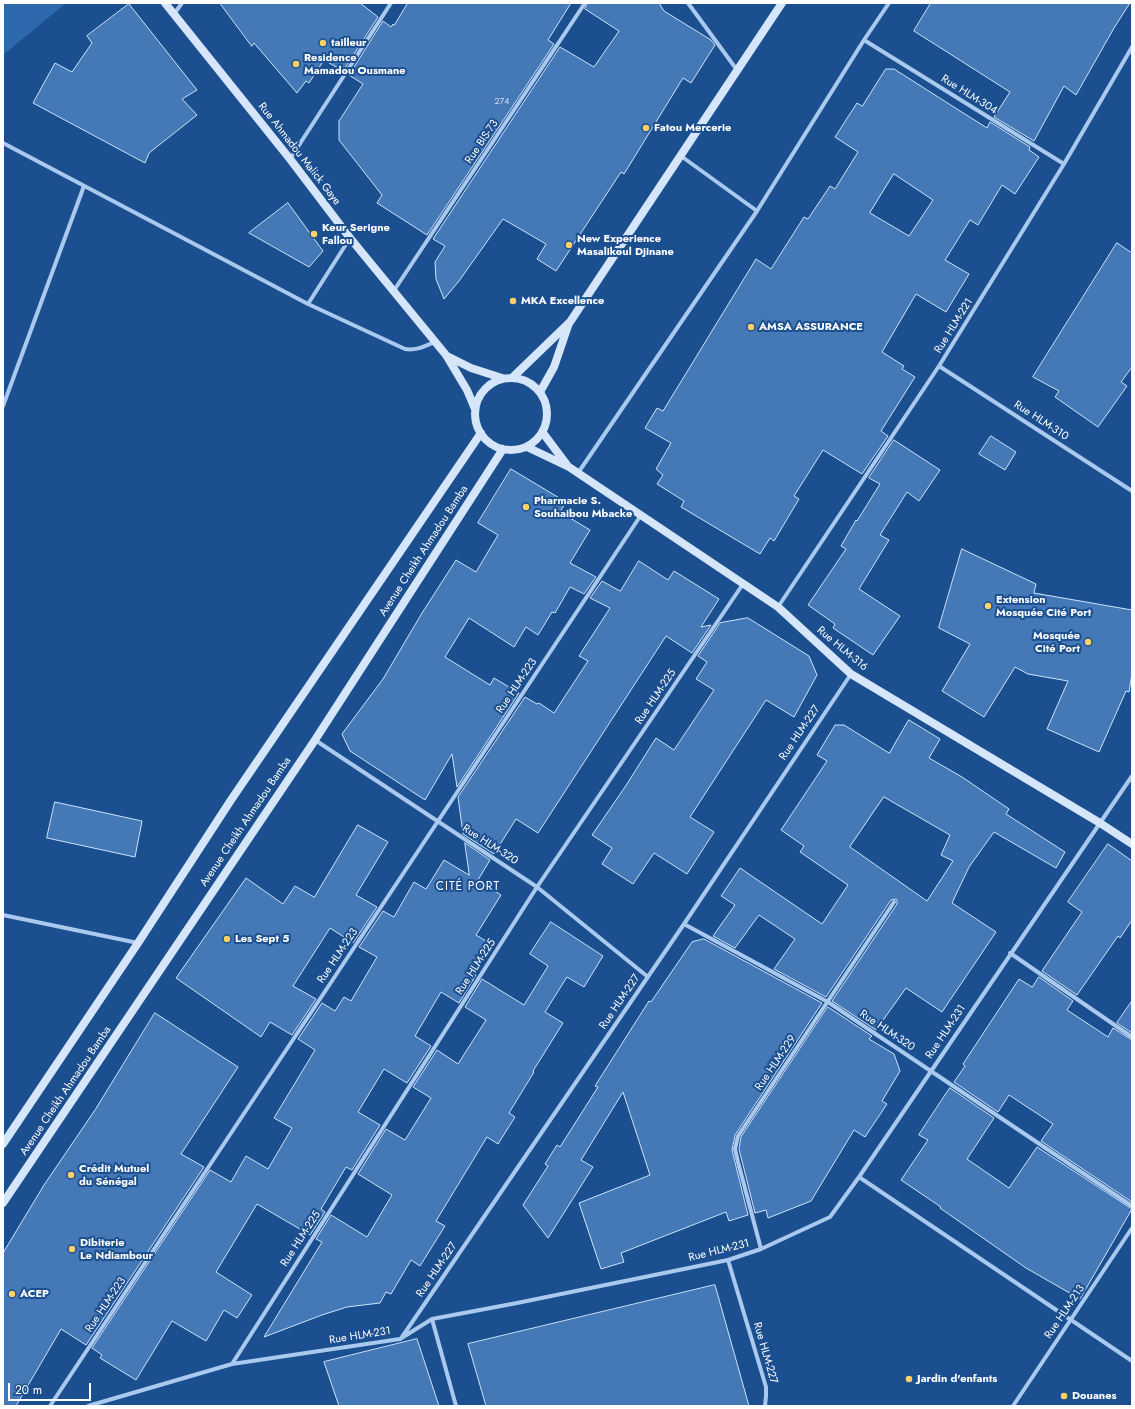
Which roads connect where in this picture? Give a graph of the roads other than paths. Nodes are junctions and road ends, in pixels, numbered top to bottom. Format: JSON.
{"nodes":[{"id":1,"x":165,"y":3,"type":"edge"},
{"id":2,"x":182,"y":3,"type":"edge"},
{"id":3,"x":391,"y":3,"type":"edge"},
{"id":4,"x":586,"y":3,"type":"edge"},
{"id":5,"x":688,"y":3,"type":"edge"},
{"id":6,"x":782,"y":3,"type":"edge"},
{"id":7,"x":889,"y":3,"type":"edge"},
{"id":8,"x":174,"y":15,"type":"junction"},
{"id":9,"x":864,"y":40,"type":"junction"},
{"id":10,"x":1132,"y":47,"type":"edge"},
{"id":11,"x":737,"y":71,"type":"junction"},
{"id":12,"x":3,"y":143,"type":"edge"},
{"id":13,"x":680,"y":156,"type":"junction"},
{"id":14,"x":290,"y":159,"type":"junction"},
{"id":15,"x":1064,"y":164,"type":"junction"},
{"id":16,"x":84,"y":186,"type":"junction"},
{"id":17,"x":757,"y":211,"type":"junction"},
{"id":18,"x":350,"y":238,"type":"junction"},
{"id":19,"x":393,"y":292,"type":"junction"},
{"id":20,"x":308,"y":304,"type":"junction"},
{"id":21,"x":570,"y":322,"type":"junction"},
{"id":22,"x":435,"y":342,"type":"junction"},
{"id":23,"x":446,"y":355,"type":"junction"},
{"id":24,"x":939,"y":366,"type":"junction"},
{"id":25,"x":512,"y":377,"type":"junction"},
{"id":26,"x":502,"y":378,"type":"junction"},
{"id":27,"x":540,"y":392,"type":"junction"},
{"id":28,"x":3,"y":406,"type":"edge"},
{"id":29,"x":475,"y":409,"type":"junction"},
{"id":30,"x":481,"y":433,"type":"junction"},
{"id":31,"x":543,"y":433,"type":"junction"},
{"id":32,"x":527,"y":447,"type":"junction"},
{"id":33,"x":503,"y":449,"type":"junction"},
{"id":34,"x":569,"y":467,"type":"junction"},
{"id":35,"x":578,"y":473,"type":"junction"},
{"id":36,"x":1132,"y":491,"type":"edge"},
{"id":37,"x":642,"y":515,"type":"junction"},
{"id":38,"x":743,"y":584,"type":"junction"},
{"id":39,"x":778,"y":607,"type":"junction"},
{"id":40,"x":851,"y":674,"type":"junction"},
{"id":41,"x":314,"y":740,"type":"junction"},
{"id":42,"x":1132,"y":776,"type":"edge"},
{"id":43,"x":438,"y":821,"type":"junction"},
{"id":44,"x":1100,"y":823,"type":"junction"},
{"id":45,"x":1132,"y":844,"type":"edge"},
{"id":46,"x":537,"y":887,"type":"junction"},
{"id":47,"x":894,"y":902,"type":"dead end"},
{"id":48,"x":3,"y":915,"type":"edge"},
{"id":49,"x":684,"y":924,"type":"junction"},
{"id":50,"x":138,"y":943,"type":"junction"},
{"id":51,"x":1010,"y":953,"type":"junction"},
{"id":52,"x":648,"y":977,"type":"junction"},
{"id":53,"x":828,"y":1002,"type":"junction"},
{"id":54,"x":1132,"y":1036,"type":"edge"},
{"id":55,"x":931,"y":1071,"type":"junction"},
{"id":56,"x":3,"y":1144,"type":"edge"},
{"id":57,"x":859,"y":1177,"type":"junction"},
{"id":58,"x":3,"y":1203,"type":"edge"},
{"id":59,"x":1132,"y":1206,"type":"edge"},
{"id":60,"x":1132,"y":1228,"type":"edge"},
{"id":61,"x":762,"y":1249,"type":"junction"},
{"id":62,"x":728,"y":1260,"type":"junction"},
{"id":63,"x":432,"y":1319,"type":"junction"},
{"id":64,"x":1071,"y":1320,"type":"junction"},
{"id":65,"x":400,"y":1339,"type":"junction"},
{"id":66,"x":1132,"y":1361,"type":"edge"},
{"id":67,"x":232,"y":1364,"type":"junction"},
{"id":68,"x":50,"y":1406,"type":"edge"},
{"id":69,"x":89,"y":1406,"type":"edge"},
{"id":70,"x":456,"y":1406,"type":"edge"},
{"id":71,"x":765,"y":1406,"type":"edge"},
{"id":72,"x":1013,"y":1406,"type":"edge"}],
"edges":[{"from":1,"to":8,"type":"street","name":"Rue Ahmadou Malick Gaye"},
{"from":2,"to":8,"type":"street"},
{"from":3,"to":14,"type":"street"},
{"from":4,"to":19,"type":"street","name":"Rue BIS-73"},
{"from":5,"to":11,"type":"street"},
{"from":6,"to":11,"type":"street"},
{"from":7,"to":9,"type":"street"},
{"from":8,"to":14,"type":"street","name":"Rue Ahmadou Malick Gaye"},
{"from":9,"to":15,"type":"street","name":"Rue HLM-304"},
{"from":9,"to":17,"type":"street"},
{"from":10,"to":15,"type":"street","name":"Rue HLM-221"},
{"from":11,"to":13,"type":"street"},
{"from":12,"to":16,"type":"street"},
{"from":13,"to":17,"type":"street"},
{"from":13,"to":21,"type":"street"},
{"from":14,"to":18,"type":"street","name":"Rue Ahmadou Malick Gaye"},
{"from":15,"to":24,"type":"street","name":"Rue HLM-221"},
{"from":16,"to":20,"type":"street"},
{"from":16,"to":28,"type":"street"},
{"from":17,"to":35,"type":"street"},
{"from":18,"to":19,"type":"street","name":"Rue Ahmadou Malick Gaye"},
{"from":18,"to":20,"type":"street"},
{"from":19,"to":22,"type":"street","name":"Rue Ahmadou Malick Gaye"},
{"from":20,"to":22,"type":"street"},
{"from":21,"to":25,"type":"street"},
{"from":21,"to":27,"type":"street"},
{"from":22,"to":23,"type":"street","name":"Rue Ahmadou Malick Gaye"},
{"from":23,"to":26,"type":"street","name":"Rue Ahmadou Malick Gaye"},
{"from":23,"to":29,"type":"street","name":"Rue Ahmadou Malick Gaye"},
{"from":24,"to":36,"type":"street","name":"Rue HLM-310"},
{"from":24,"to":39,"type":"street","name":"Rue HLM-221"},
{"from":25,"to":26,"type":"street"},
{"from":25,"to":27,"type":"street"},
{"from":26,"to":29,"type":"street"},
{"from":27,"to":31,"type":"street"},
{"from":29,"to":30,"type":"street"},
{"from":30,"to":33,"type":"street"},
{"from":30,"to":50,"type":"street","name":"Avenue Cheikh Ahmadou Bamba"},
{"from":31,"to":32,"type":"street"},
{"from":31,"to":34,"type":"street","name":"Rue HLM-316"},
{"from":32,"to":33,"type":"street"},
{"from":32,"to":34,"type":"street","name":"Rue HLM-316"},
{"from":33,"to":41,"type":"street","name":"Avenue Cheikh Ahmadou Bamba"},
{"from":34,"to":35,"type":"street","name":"Rue HLM-316"},
{"from":35,"to":37,"type":"street","name":"Rue HLM-316"},
{"from":37,"to":38,"type":"street","name":"Rue HLM-316"},
{"from":37,"to":43,"type":"street","name":"Rue HLM-223"},
{"from":38,"to":39,"type":"street","name":"Rue HLM-316"},
{"from":38,"to":46,"type":"street","name":"Rue HLM-225"},
{"from":39,"to":40,"type":"street","name":"Rue HLM-316"},
{"from":40,"to":44,"type":"street","name":"Rue HLM-316"},
{"from":40,"to":49,"type":"street","name":"Rue HLM-227"},
{"from":41,"to":43,"type":"street","name":"Rue HLM-320"},
{"from":41,"to":58,"type":"street","name":"Avenue Cheikh Ahmadou Bamba"},
{"from":42,"to":44,"type":"street","name":"Rue HLM-231"},
{"from":43,"to":46,"type":"street","name":"Rue HLM-320"},
{"from":43,"to":68,"type":"street","name":"Rue HLM-223"},
{"from":44,"to":45,"type":"street","name":"Rue HLM-316"},
{"from":44,"to":51,"type":"street","name":"Rue HLM-231"},
{"from":46,"to":52,"type":"street","name":"Rue HLM-320"},
{"from":46,"to":67,"type":"street","name":"Rue HLM-225"},
{"from":47,"to":53,"type":"street","name":"Rue HLM-229"},
{"from":48,"to":50,"type":"street"},
{"from":49,"to":52,"type":"street","name":"Rue HLM-227"},
{"from":49,"to":53,"type":"street","name":"Rue HLM-320"},
{"from":50,"to":56,"type":"street","name":"Avenue Cheikh Ahmadou Bamba"},
{"from":51,"to":54,"type":"street"},
{"from":51,"to":55,"type":"street","name":"Rue HLM-231"},
{"from":52,"to":65,"type":"street","name":"Rue HLM-227"},
{"from":53,"to":55,"type":"street","name":"Rue HLM-320"},
{"from":53,"to":61,"type":"street","name":"Rue HLM-229"},
{"from":55,"to":57,"type":"street","name":"Rue HLM-231"},
{"from":55,"to":59,"type":"street","name":"Rue HLM-320"},
{"from":57,"to":61,"type":"street","name":"Rue HLM-231"},
{"from":57,"to":64,"type":"street"},
{"from":60,"to":64,"type":"street","name":"Rue HLM-213"},
{"from":61,"to":62,"type":"street","name":"Rue HLM-231"},
{"from":62,"to":63,"type":"street","name":"Rue HLM-231"},
{"from":62,"to":71,"type":"street","name":"Rue HLM-227"},
{"from":63,"to":65,"type":"street","name":"Rue HLM-231"},
{"from":63,"to":70,"type":"street"},
{"from":64,"to":66,"type":"street"},
{"from":64,"to":72,"type":"street","name":"Rue HLM-213"},
{"from":65,"to":67,"type":"street","name":"Rue HLM-231"},
{"from":67,"to":69,"type":"street","name":"Rue HLM-231"}]}
